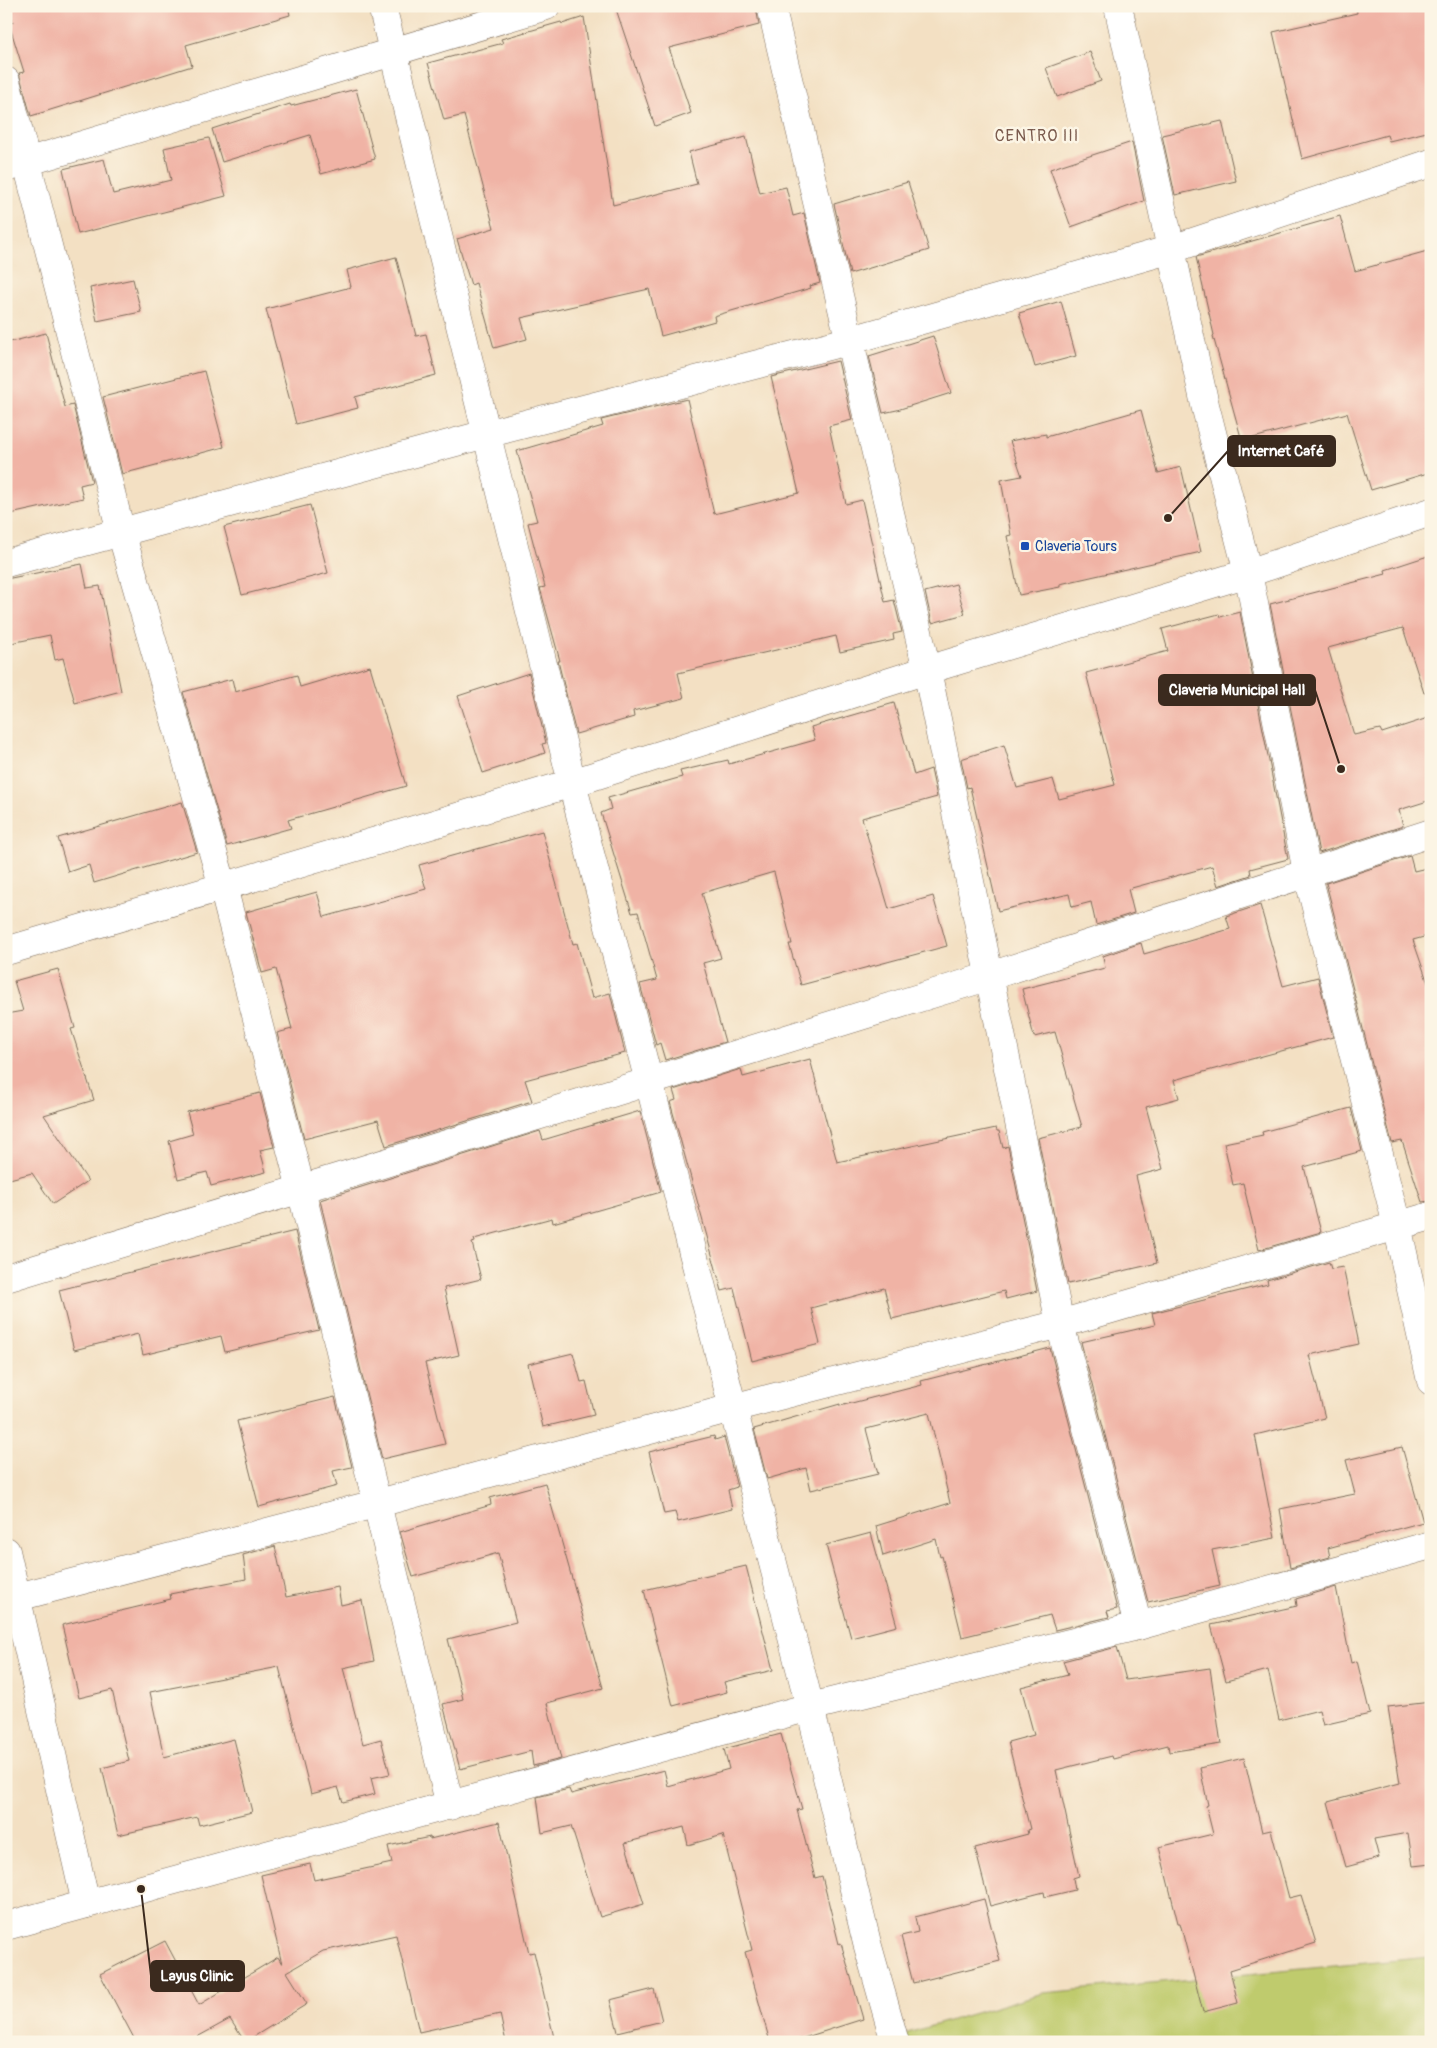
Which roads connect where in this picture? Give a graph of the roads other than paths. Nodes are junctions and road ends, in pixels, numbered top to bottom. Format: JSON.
{"nodes":[{"id":1,"x":382,"y":6,"type":"edge"},
{"id":2,"x":546,"y":6,"type":"edge"},
{"id":3,"x":771,"y":6,"type":"edge"},
{"id":4,"x":1118,"y":6,"type":"edge"},
{"id":5,"x":394,"y":52,"type":"junction"},
{"id":6,"x":6,"y":81,"type":"edge"},
{"id":7,"x":1431,"y":163,"type":"edge"},
{"id":8,"x":17,"y":164,"type":"edge"},
{"id":9,"x":1172,"y":249,"type":"junction"},
{"id":10,"x":848,"y":341,"type":"junction"},
{"id":11,"x":486,"y":434,"type":"junction"},
{"id":12,"x":1431,"y":512,"type":"edge"},
{"id":13,"x":122,"y":532,"type":"junction"},
{"id":14,"x":6,"y":563,"type":"edge"},
{"id":15,"x":1248,"y":573,"type":"junction"},
{"id":16,"x":927,"y":670,"type":"junction"},
{"id":17,"x":572,"y":783,"type":"junction"},
{"id":18,"x":1431,"y":833,"type":"edge"},
{"id":19,"x":1307,"y":872,"type":"junction"},
{"id":20,"x":223,"y":887,"type":"junction"},
{"id":21,"x":6,"y":951,"type":"edge"},
{"id":22,"x":990,"y":976,"type":"junction"},
{"id":23,"x":649,"y":1081,"type":"junction"},
{"id":24,"x":300,"y":1190,"type":"junction"},
{"id":25,"x":1431,"y":1216,"type":"edge"},
{"id":26,"x":1397,"y":1225,"type":"junction"},
{"id":27,"x":6,"y":1278,"type":"edge"},
{"id":28,"x":1060,"y":1324,"type":"junction"},
{"id":29,"x":1431,"y":1381,"type":"edge"},
{"id":30,"x":732,"y":1408,"type":"junction"},
{"id":31,"x":376,"y":1504,"type":"junction"},
{"id":32,"x":1431,"y":1545,"type":"edge"},
{"id":33,"x":6,"y":1551,"type":"edge"},
{"id":34,"x":12,"y":1598,"type":"edge"},
{"id":35,"x":1138,"y":1626,"type":"junction"},
{"id":36,"x":810,"y":1707,"type":"junction"},
{"id":37,"x":450,"y":1806,"type":"junction"},
{"id":38,"x":86,"y":1904,"type":"junction"},
{"id":39,"x":6,"y":1926,"type":"edge"},
{"id":40,"x":895,"y":2042,"type":"edge"}],
"edges":[{"from":1,"to":5,"type":"street"},
{"from":2,"to":5,"type":"street"},
{"from":3,"to":10,"type":"street"},
{"from":4,"to":9,"type":"street"},
{"from":5,"to":8,"type":"street"},
{"from":5,"to":11,"type":"street"},
{"from":6,"to":8,"type":"street"},
{"from":7,"to":9,"type":"street"},
{"from":8,"to":13,"type":"street"},
{"from":9,"to":10,"type":"street"},
{"from":9,"to":15,"type":"street"},
{"from":10,"to":11,"type":"street"},
{"from":10,"to":16,"type":"street"},
{"from":11,"to":13,"type":"street"},
{"from":11,"to":17,"type":"street"},
{"from":12,"to":15,"type":"street"},
{"from":13,"to":14,"type":"street"},
{"from":13,"to":20,"type":"street"},
{"from":15,"to":16,"type":"street"},
{"from":15,"to":19,"type":"street"},
{"from":16,"to":17,"type":"street"},
{"from":16,"to":22,"type":"street"},
{"from":17,"to":20,"type":"street"},
{"from":17,"to":23,"type":"street"},
{"from":18,"to":19,"type":"street"},
{"from":19,"to":22,"type":"street"},
{"from":19,"to":26,"type":"street"},
{"from":20,"to":21,"type":"street"},
{"from":20,"to":24,"type":"street"},
{"from":22,"to":23,"type":"street"},
{"from":22,"to":28,"type":"street"},
{"from":23,"to":24,"type":"street"},
{"from":23,"to":30,"type":"street"},
{"from":24,"to":27,"type":"street"},
{"from":24,"to":31,"type":"street"},
{"from":25,"to":26,"type":"street"},
{"from":26,"to":28,"type":"street"},
{"from":26,"to":29,"type":"street"},
{"from":28,"to":30,"type":"street"},
{"from":28,"to":35,"type":"street"},
{"from":30,"to":31,"type":"street"},
{"from":30,"to":36,"type":"street"},
{"from":31,"to":34,"type":"street"},
{"from":31,"to":37,"type":"street"},
{"from":32,"to":35,"type":"street"},
{"from":33,"to":34,"type":"street"},
{"from":34,"to":38,"type":"street"},
{"from":35,"to":36,"type":"street"},
{"from":36,"to":37,"type":"street"},
{"from":36,"to":40,"type":"street"},
{"from":37,"to":38,"type":"street"},
{"from":38,"to":39,"type":"street"}]}
